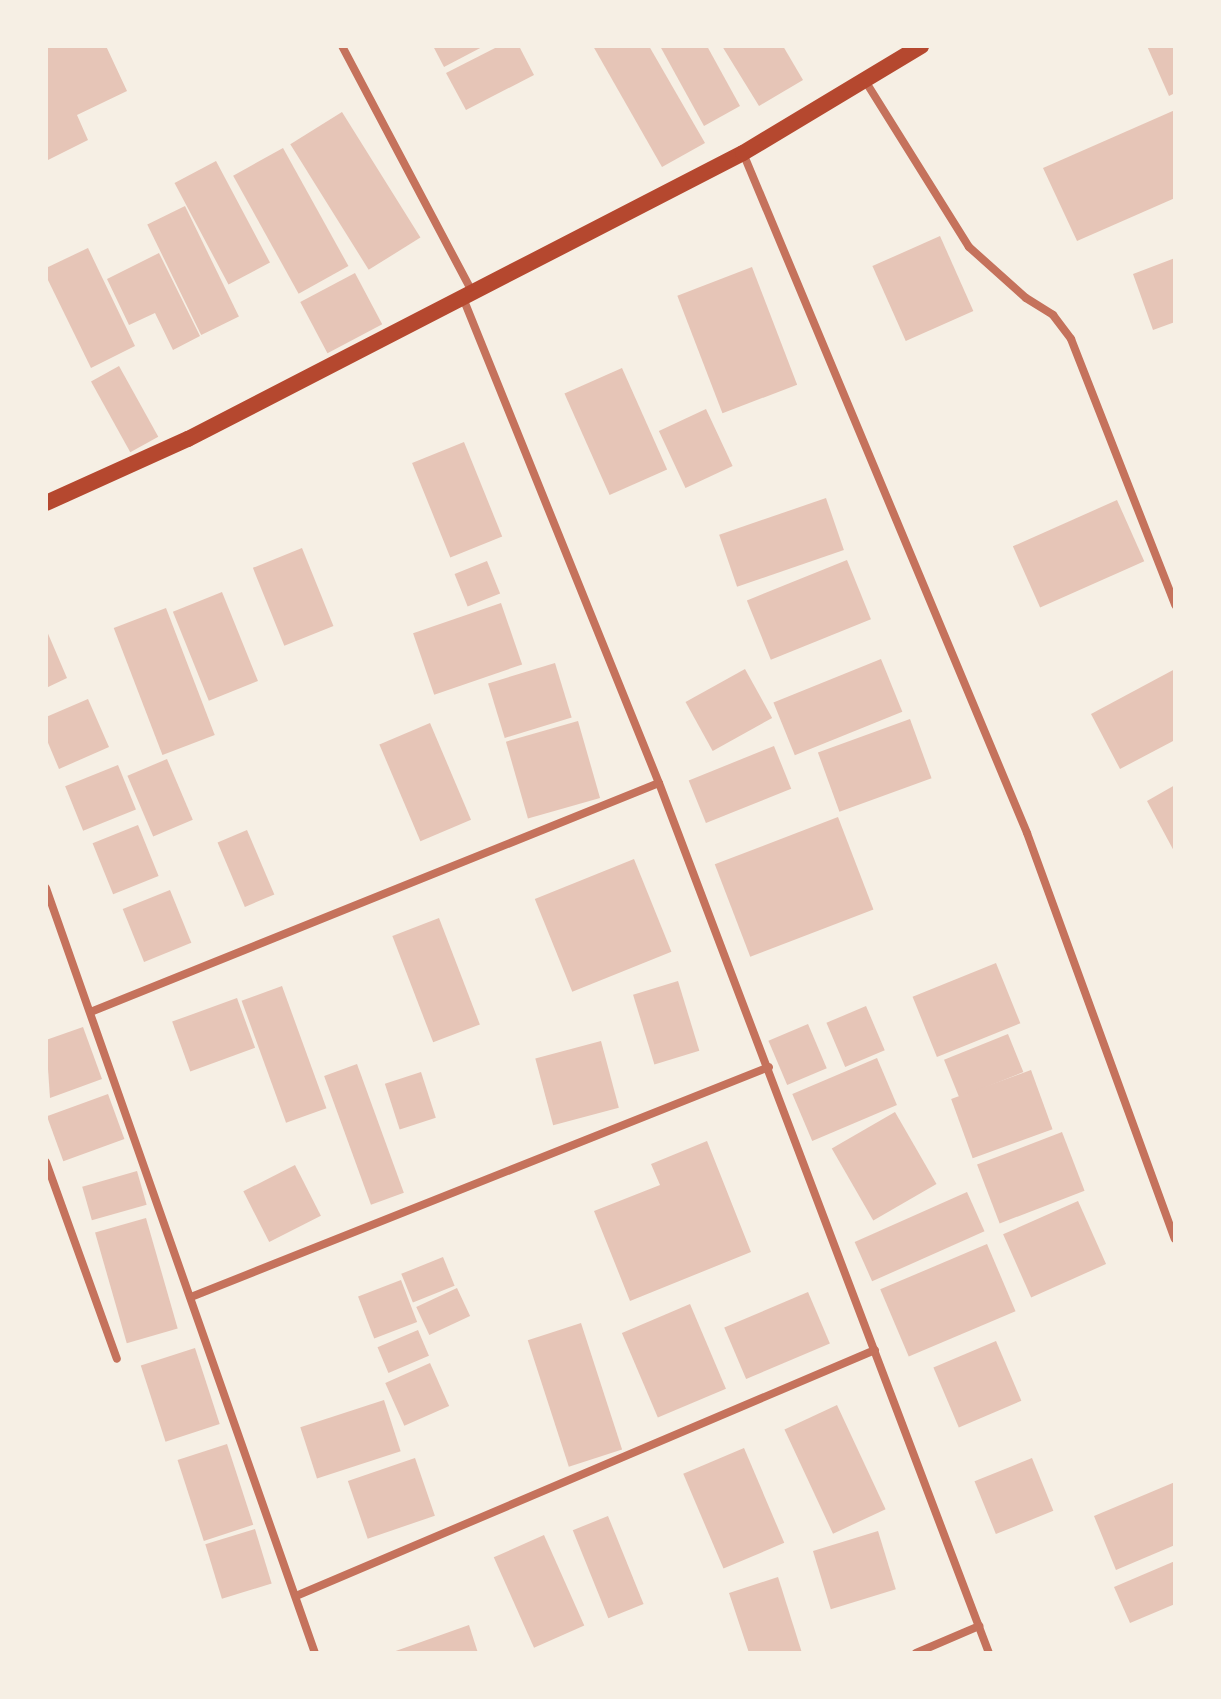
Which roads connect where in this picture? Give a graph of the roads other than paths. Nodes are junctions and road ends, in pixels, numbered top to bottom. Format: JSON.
{"nodes":[{"id":1,"x":342,"y":46,"type":"edge"},
{"id":2,"x":921,"y":46,"type":"edge"},
{"id":3,"x":903,"y":51,"type":"edge"},
{"id":4,"x":864,"y":79,"type":"junction"},
{"id":5,"x":743,"y":153,"type":"junction"},
{"id":6,"x":467,"y":295,"type":"junction"},
{"id":7,"x":46,"y":503,"type":"edge"},
{"id":8,"x":1175,"y":605,"type":"edge"},
{"id":9,"x":659,"y":783,"type":"junction"},
{"id":10,"x":46,"y":888,"type":"edge"},
{"id":11,"x":93,"y":1011,"type":"junction"},
{"id":12,"x":769,"y":1067,"type":"junction"},
{"id":13,"x":46,"y":1162,"type":"edge"},
{"id":14,"x":1175,"y":1239,"type":"edge"},
{"id":15,"x":191,"y":1297,"type":"junction"},
{"id":16,"x":875,"y":1350,"type":"junction"},
{"id":17,"x":117,"y":1359,"type":"dead end"},
{"id":18,"x":296,"y":1596,"type":"junction"},
{"id":19,"x":979,"y":1626,"type":"junction"},
{"id":20,"x":315,"y":1653,"type":"edge"},
{"id":21,"x":916,"y":1653,"type":"edge"},
{"id":22,"x":989,"y":1653,"type":"edge"}],
"edges":[{"from":1,"to":6,"type":"street"},
{"from":2,"to":3,"type":"main road"},
{"from":3,"to":4,"type":"main road"},
{"from":4,"to":5,"type":"main road"},
{"from":4,"to":8,"type":"street"},
{"from":5,"to":6,"type":"main road"},
{"from":5,"to":14,"type":"street"},
{"from":6,"to":7,"type":"main road"},
{"from":6,"to":9,"type":"street"},
{"from":9,"to":11,"type":"street"},
{"from":9,"to":12,"type":"street"},
{"from":10,"to":11,"type":"street"},
{"from":11,"to":15,"type":"street"},
{"from":12,"to":15,"type":"street"},
{"from":12,"to":16,"type":"street"},
{"from":13,"to":17,"type":"street"},
{"from":15,"to":18,"type":"street"},
{"from":16,"to":18,"type":"street"},
{"from":16,"to":19,"type":"street"},
{"from":18,"to":20,"type":"street"},
{"from":19,"to":21,"type":"street"},
{"from":19,"to":22,"type":"street"}]}
